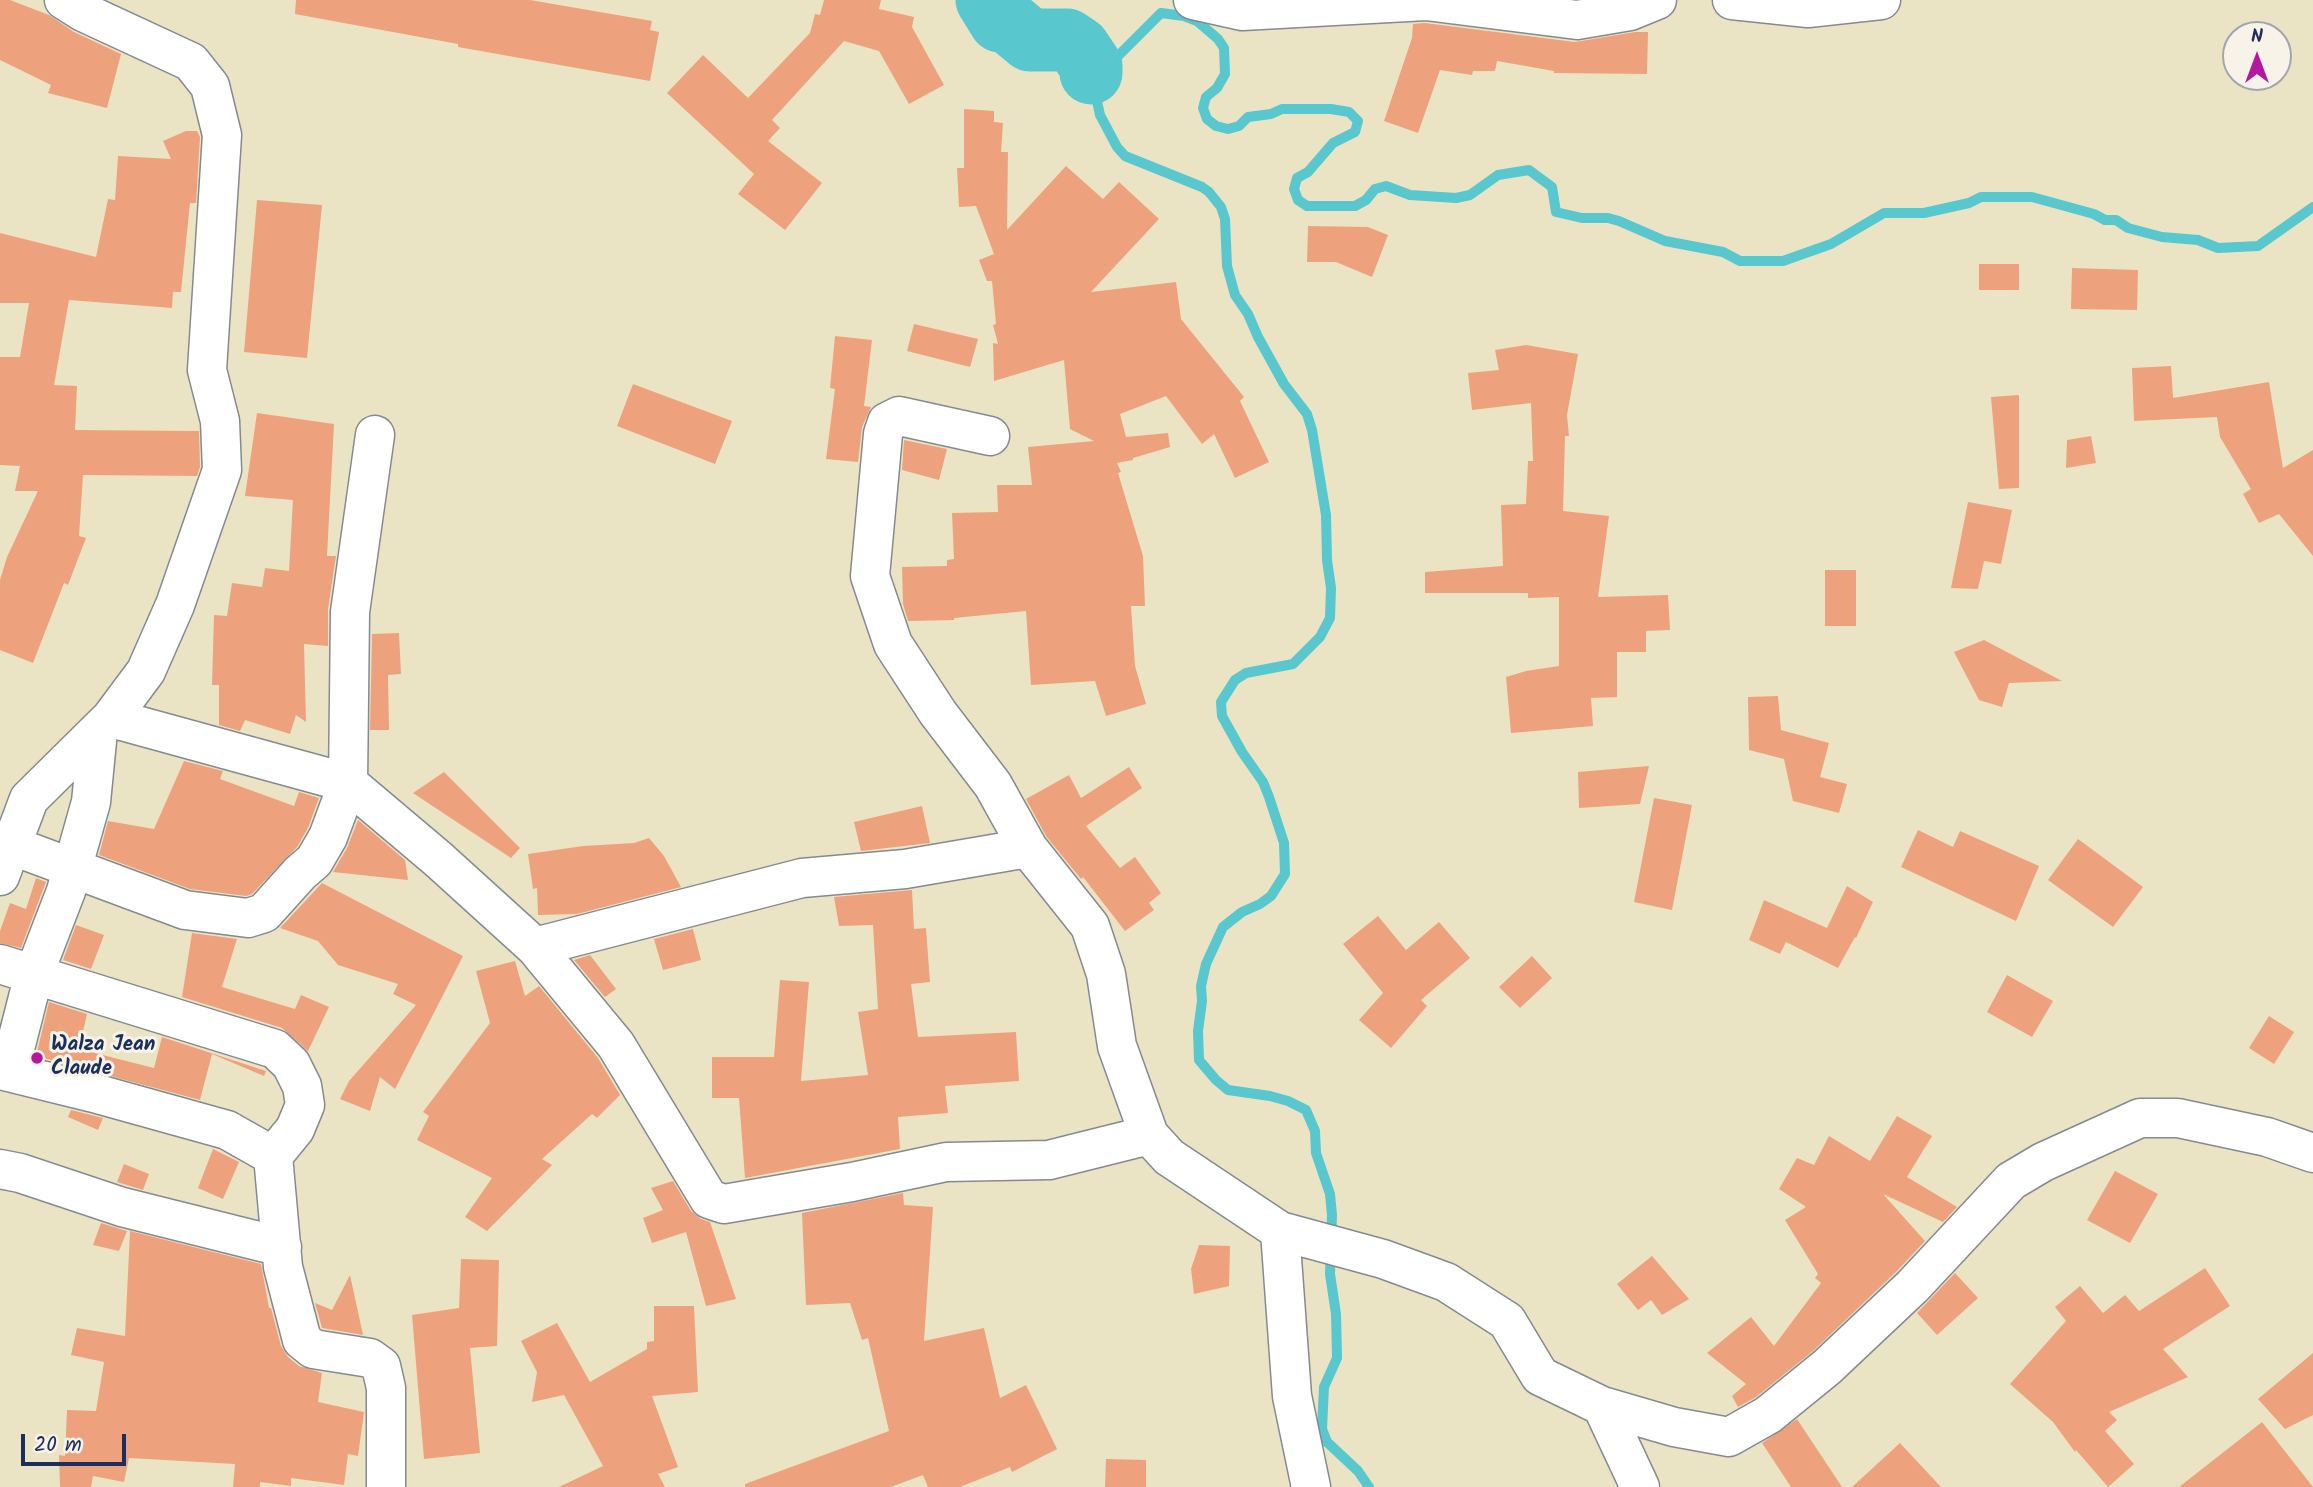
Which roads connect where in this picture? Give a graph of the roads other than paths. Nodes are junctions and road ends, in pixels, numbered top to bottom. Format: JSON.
{"nodes":[{"id":1,"x":64,"y":0,"type":"edge"},
{"id":2,"x":1194,"y":0,"type":"edge"},
{"id":3,"x":1657,"y":0,"type":"edge"},
{"id":4,"x":1732,"y":0,"type":"edge"},
{"id":5,"x":1881,"y":0,"type":"edge"},
{"id":6,"x":375,"y":435,"type":"dead end"},
{"id":7,"x":990,"y":436,"type":"dead end"},
{"id":8,"x":104,"y":724,"type":"junction"},
{"id":9,"x":348,"y":783,"type":"junction"},
{"id":10,"x":1028,"y":848,"type":"junction"},
{"id":11,"x":7,"y":861,"type":"edge"},
{"id":12,"x":72,"y":868,"type":"junction"},
{"id":13,"x":535,"y":947,"type":"junction"},
{"id":14,"x":17,"y":969,"type":"edge"},
{"id":15,"x":5,"y":1071,"type":"edge"},
{"id":16,"x":1149,"y":1135,"type":"junction"},
{"id":17,"x":2313,"y":1153,"type":"edge"},
{"id":18,"x":273,"y":1156,"type":"junction"},
{"id":19,"x":0,"y":1169,"type":"edge"},
{"id":20,"x":1290,"y":1234,"type":"junction"},
{"id":21,"x":282,"y":1247,"type":"junction"},
{"id":22,"x":1602,"y":1406,"type":"junction"},
{"id":23,"x":386,"y":1487,"type":"edge"},
{"id":24,"x":1311,"y":1487,"type":"edge"},
{"id":25,"x":1640,"y":1487,"type":"edge"}],
"edges":[{"from":1,"to":8,"type":"street"},
{"from":2,"to":3,"type":"street"},
{"from":4,"to":5,"type":"street"},
{"from":6,"to":9,"type":"street"},
{"from":7,"to":10,"type":"street"},
{"from":8,"to":9,"type":"street"},
{"from":8,"to":11,"type":"street"},
{"from":8,"to":12,"type":"street"},
{"from":9,"to":12,"type":"street"},
{"from":9,"to":13,"type":"street"},
{"from":10,"to":13,"type":"street"},
{"from":10,"to":16,"type":"street"},
{"from":11,"to":12,"type":"street"},
{"from":12,"to":14,"type":"street"},
{"from":13,"to":16,"type":"street"},
{"from":14,"to":15,"type":"street"},
{"from":14,"to":18,"type":"street"},
{"from":15,"to":18,"type":"street"},
{"from":16,"to":20,"type":"street"},
{"from":17,"to":22,"type":"street"},
{"from":18,"to":21,"type":"street"},
{"from":19,"to":21,"type":"street"},
{"from":20,"to":22,"type":"street"},
{"from":20,"to":24,"type":"street"},
{"from":21,"to":23,"type":"street"},
{"from":22,"to":25,"type":"street"}]}
